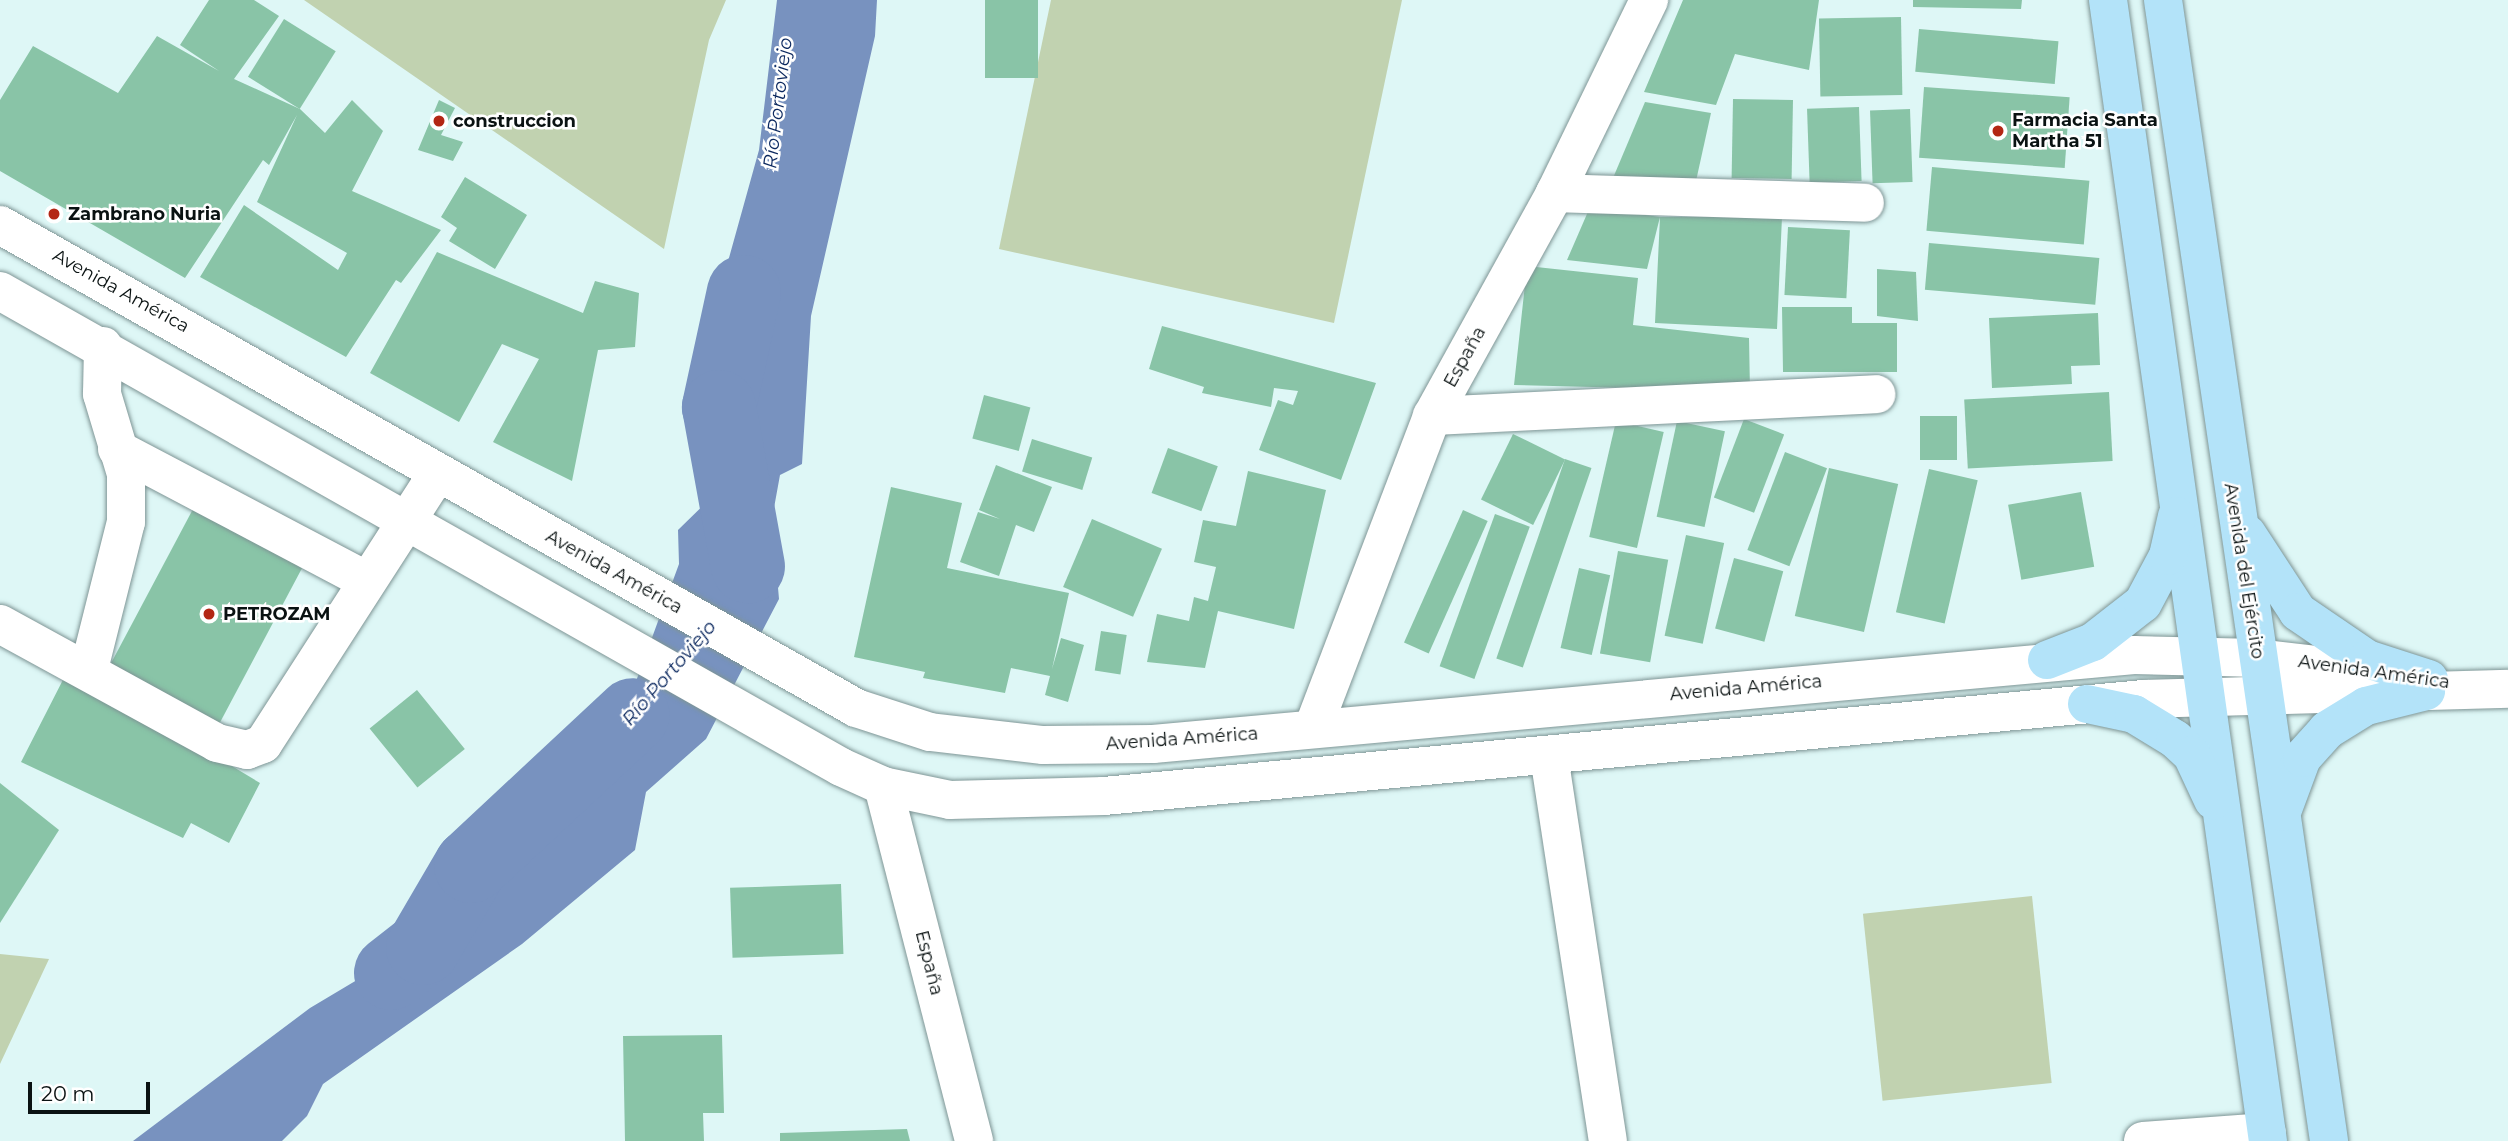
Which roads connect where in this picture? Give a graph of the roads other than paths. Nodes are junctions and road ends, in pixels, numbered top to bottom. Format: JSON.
{"nodes":[{"id":1,"x":1649,"y":0,"type":"edge"},
{"id":2,"x":2108,"y":0,"type":"edge"},
{"id":3,"x":2163,"y":0,"type":"edge"},
{"id":4,"x":1555,"y":193,"type":"junction"},
{"id":5,"x":1865,"y":203,"type":"dead end"},
{"id":6,"x":0,"y":225,"type":"edge"},
{"id":7,"x":0,"y":291,"type":"edge"},
{"id":8,"x":103,"y":346,"type":"junction"},
{"id":9,"x":1876,"y":394,"type":"dead end"},
{"id":10,"x":1432,"y":416,"type":"junction"},
{"id":11,"x":117,"y":449,"type":"junction"},
{"id":12,"x":438,"y":472,"type":"junction"},
{"id":13,"x":2232,"y":494,"type":"junction"},
{"id":14,"x":2180,"y":496,"type":"junction"},
{"id":15,"x":405,"y":522,"type":"junction"},
{"id":16,"x":365,"y":580,"type":"junction"},
{"id":17,"x":0,"y":624,"type":"edge"},
{"id":18,"x":2203,"y":655,"type":"junction"},
{"id":19,"x":2047,"y":660,"type":"junction"},
{"id":20,"x":89,"y":669,"type":"junction"},
{"id":21,"x":2259,"y":676,"type":"junction"},
{"id":22,"x":2428,"y":685,"type":"junction"},
{"id":23,"x":2499,"y":689,"type":"edge"},
{"id":24,"x":2209,"y":695,"type":"junction"},
{"id":25,"x":2087,"y":704,"type":"junction"},
{"id":26,"x":1313,"y":728,"type":"junction"},
{"id":27,"x":1549,"y":756,"type":"junction"},
{"id":28,"x":883,"y":786,"type":"junction"},
{"id":29,"x":2281,"y":818,"type":"junction"},
{"id":30,"x":2229,"y":849,"type":"junction"},
{"id":31,"x":2268,"y":1136,"type":"edge"},
{"id":32,"x":974,"y":1141,"type":"edge"},
{"id":33,"x":1608,"y":1141,"type":"edge"},
{"id":34,"x":2143,"y":1141,"type":"edge"},
{"id":35,"x":2329,"y":1141,"type":"edge"}],
"edges":[{"from":1,"to":4,"type":"street","name":"España"},
{"from":2,"to":14,"type":"main road"},
{"from":3,"to":13,"type":"main road","name":"Avenida del Ejército"},
{"from":4,"to":5,"type":"street"},
{"from":4,"to":10,"type":"street","name":"España"},
{"from":6,"to":12,"type":"street","name":"Avenida América"},
{"from":7,"to":8,"type":"street","name":"Avenida América"},
{"from":8,"to":11,"type":"street"},
{"from":8,"to":15,"type":"street","name":"Avenida América"},
{"from":9,"to":10,"type":"street"},
{"from":10,"to":26,"type":"street","name":"España"},
{"from":11,"to":16,"type":"street"},
{"from":11,"to":20,"type":"street"},
{"from":12,"to":15,"type":"street"},
{"from":12,"to":26,"type":"street","name":"Avenida América"},
{"from":13,"to":21,"type":"main road","name":"Avenida del Ejército"},
{"from":13,"to":22,"type":"main road"},
{"from":14,"to":18,"type":"main road"},
{"from":14,"to":19,"type":"main road"},
{"from":15,"to":16,"type":"street"},
{"from":15,"to":28,"type":"street","name":"Avenida América"},
{"from":16,"to":20,"type":"street"},
{"from":17,"to":20,"type":"street"},
{"from":18,"to":19,"type":"street","name":"Avenida América"},
{"from":18,"to":21,"type":"street","name":"Avenida América"},
{"from":18,"to":24,"type":"main road"},
{"from":19,"to":26,"type":"street","name":"Avenida América"},
{"from":21,"to":22,"type":"street","name":"Avenida América"},
{"from":21,"to":24,"type":"street","name":"Avenida América"},
{"from":21,"to":29,"type":"main road","name":"Avenida del Ejército"},
{"from":22,"to":23,"type":"street","name":"Avenida América"},
{"from":22,"to":29,"type":"main road"},
{"from":24,"to":25,"type":"street","name":"Avenida América"},
{"from":24,"to":30,"type":"main road"},
{"from":25,"to":27,"type":"street","name":"Avenida América"},
{"from":25,"to":30,"type":"main road"},
{"from":27,"to":28,"type":"street","name":"Avenida América"},
{"from":27,"to":33,"type":"street"},
{"from":28,"to":32,"type":"street","name":"España"},
{"from":29,"to":35,"type":"main road","name":"Avenida del Ejército"},
{"from":30,"to":31,"type":"main road"},
{"from":31,"to":34,"type":"street"}]}
